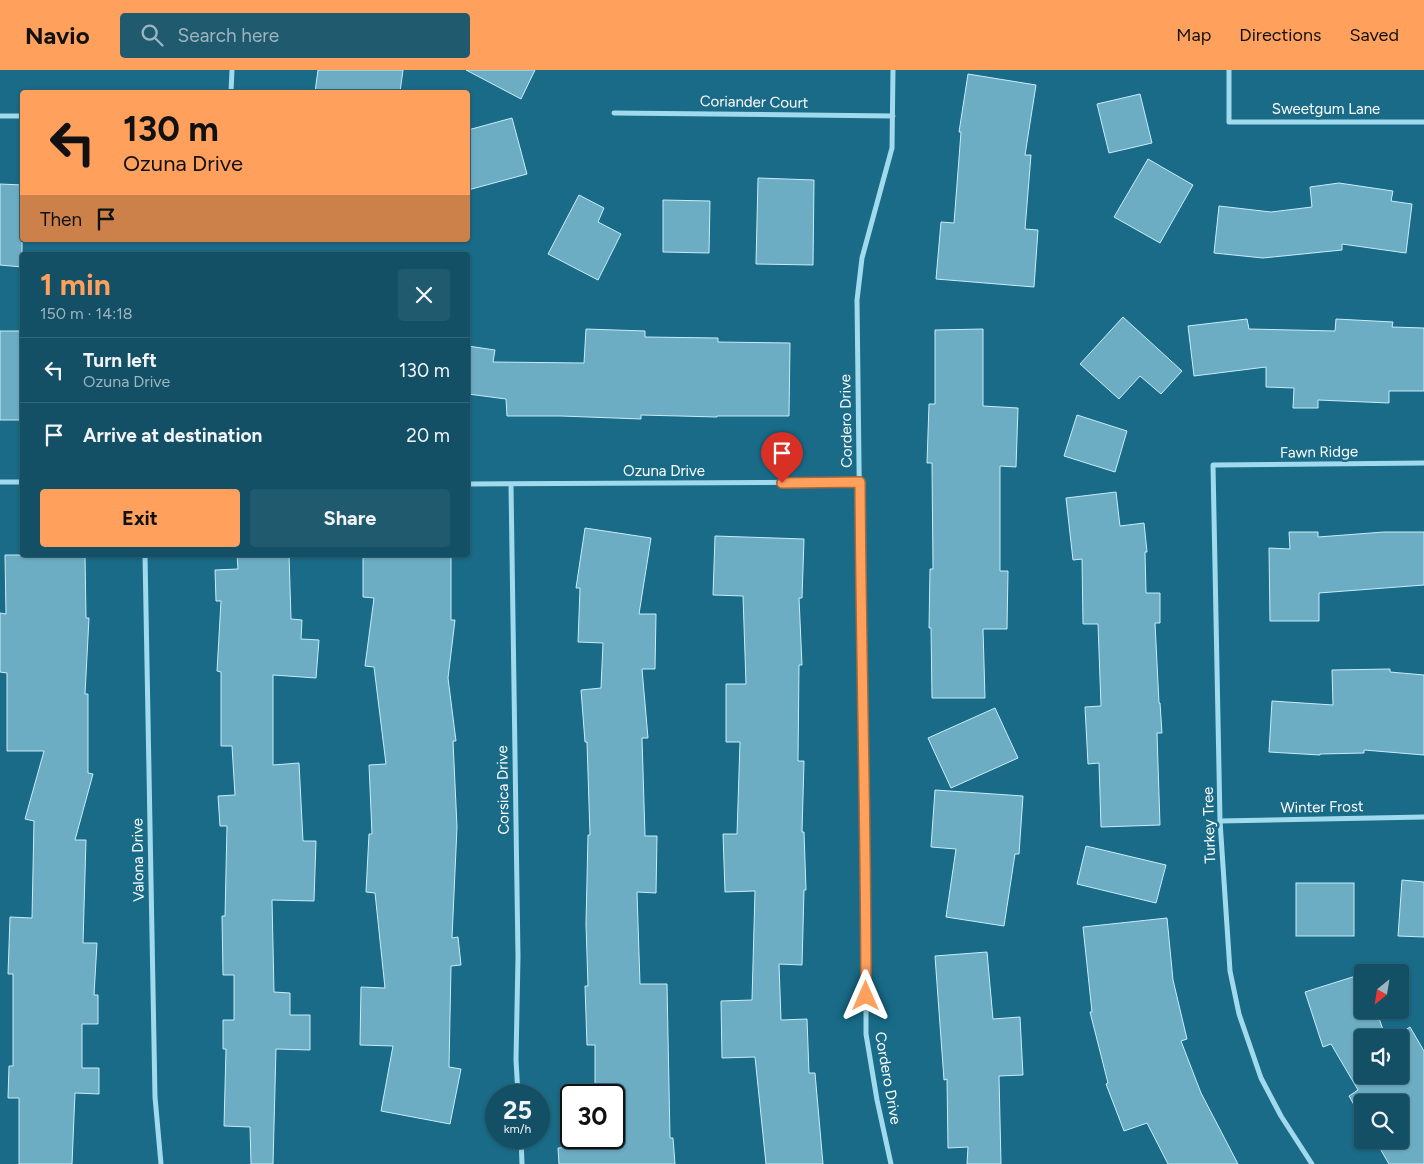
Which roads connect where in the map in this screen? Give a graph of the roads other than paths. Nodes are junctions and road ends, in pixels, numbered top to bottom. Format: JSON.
{"nodes":[{"id":1,"x":232,"y":70,"type":"edge"},
{"id":2,"x":893,"y":70,"type":"edge"},
{"id":3,"x":1229,"y":70,"type":"edge"},
{"id":4,"x":231,"y":90,"type":"edge"},
{"id":5,"x":614,"y":113,"type":"dead end"},
{"id":6,"x":0,"y":116,"type":"edge"},
{"id":7,"x":20,"y":116,"type":"edge"},
{"id":8,"x":893,"y":116,"type":"junction"},
{"id":9,"x":1424,"y":122,"type":"edge"},
{"id":10,"x":1424,"y":463,"type":"edge"},
{"id":11,"x":1214,"y":465,"type":"joint"},
{"id":12,"x":0,"y":482,"type":"edge"},
{"id":13,"x":20,"y":482,"type":"edge"},
{"id":14,"x":860,"y":482,"type":"junction"},
{"id":15,"x":470,"y":484,"type":"edge"},
{"id":16,"x":511,"y":485,"type":"junction"},
{"id":17,"x":145,"y":557,"type":"edge"},
{"id":18,"x":1424,"y":818,"type":"edge"},
{"id":19,"x":1220,"y":821,"type":"junction"},
{"id":20,"x":517,"y":1084,"type":"edge"},
{"id":21,"x":521,"y":1149,"type":"edge"},
{"id":22,"x":161,"y":1164,"type":"edge"},
{"id":23,"x":522,"y":1164,"type":"edge"},
{"id":24,"x":891,"y":1164,"type":"edge"},
{"id":25,"x":1312,"y":1164,"type":"edge"}],
"edges":[{"from":1,"to":4,"type":"street"},
{"from":2,"to":8,"type":"street","name":"Cordero Drive"},
{"from":3,"to":9,"type":"street","name":"Sweetgum Lane"},
{"from":5,"to":8,"type":"street","name":"Coriander Court"},
{"from":6,"to":7,"type":"street"},
{"from":8,"to":14,"type":"street","name":"Cordero Drive"},
{"from":10,"to":11,"type":"street","name":"Fawn Ridge"},
{"from":11,"to":19,"type":"street","name":"Turkey Tree"},
{"from":12,"to":13,"type":"street"},
{"from":14,"to":16,"type":"street","name":"Ozuna Drive"},
{"from":14,"to":24,"type":"street","name":"Cordero Drive"},
{"from":15,"to":16,"type":"street","name":"Ozuna Drive"},
{"from":16,"to":20,"type":"street","name":"Corsica Drive"},
{"from":17,"to":22,"type":"street","name":"Valona Drive"},
{"from":18,"to":19,"type":"street","name":"Winter Frost"},
{"from":19,"to":25,"type":"street","name":"Turkey Tree"},
{"from":21,"to":23,"type":"street"}]}
